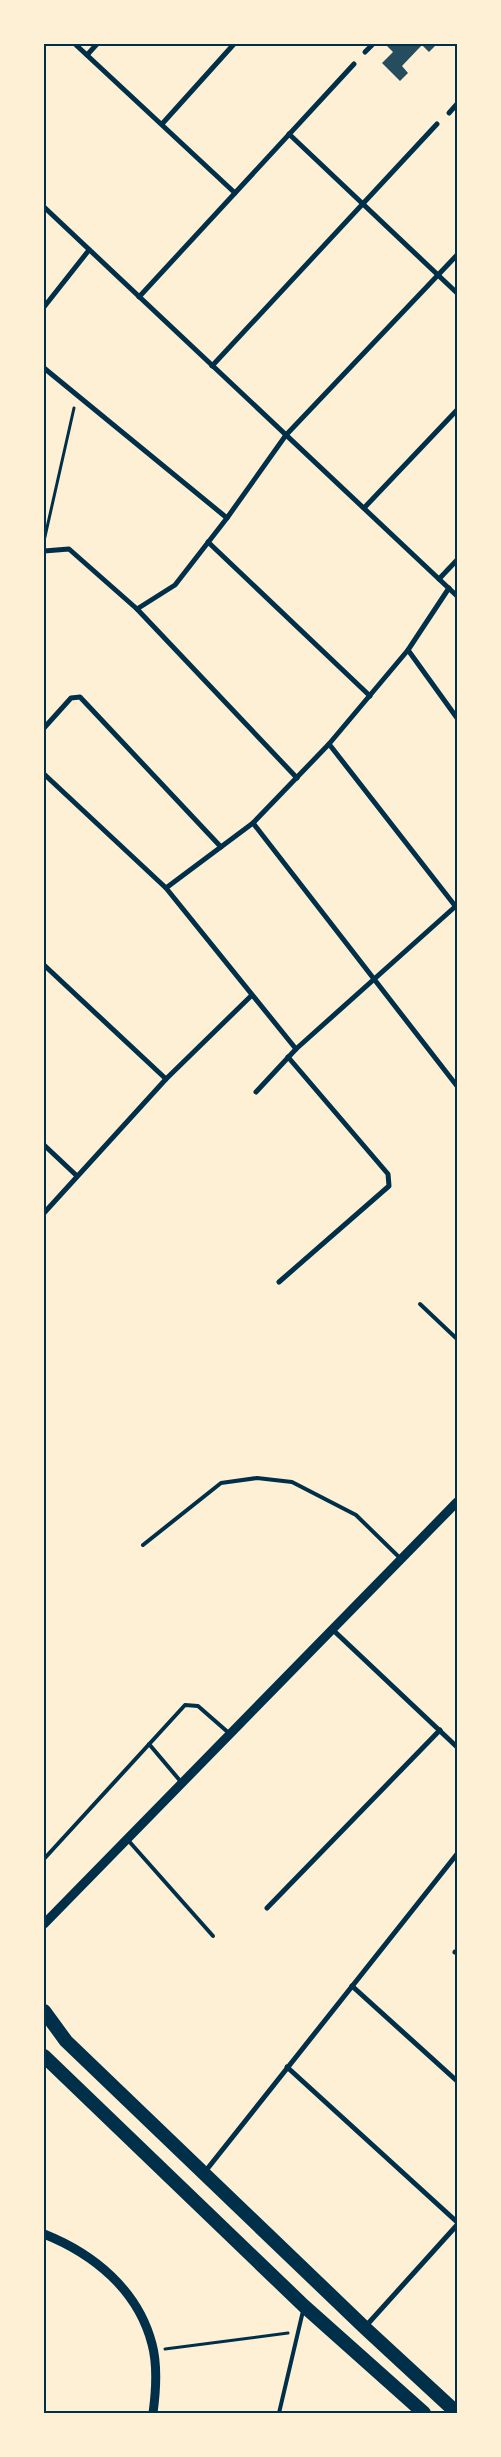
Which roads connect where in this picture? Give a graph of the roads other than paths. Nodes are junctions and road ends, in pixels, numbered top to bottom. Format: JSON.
{"nodes":[{"id":1,"x":75,"y":44,"type":"edge"},
{"id":2,"x":97,"y":44,"type":"edge"},
{"id":3,"x":234,"y":44,"type":"edge"},
{"id":4,"x":373,"y":44,"type":"edge"},
{"id":5,"x":365,"y":52,"type":"dead end"},
{"id":6,"x":87,"y":55,"type":"junction"},
{"id":7,"x":354,"y":64,"type":"dead end"},
{"id":8,"x":457,"y":104,"type":"edge"},
{"id":9,"x":449,"y":113,"type":"dead end"},
{"id":10,"x":162,"y":124,"type":"junction"},
{"id":11,"x":438,"y":124,"type":"dead end"},
{"id":12,"x":289,"y":134,"type":"junction"},
{"id":13,"x":235,"y":193,"type":"junction"},
{"id":14,"x":364,"y":204,"type":"junction"},
{"id":15,"x":44,"y":208,"type":"edge"},
{"id":16,"x":89,"y":250,"type":"junction"},
{"id":17,"x":457,"y":254,"type":"edge"},
{"id":18,"x":438,"y":275,"type":"junction"},
{"id":19,"x":457,"y":293,"type":"edge"},
{"id":20,"x":139,"y":297,"type":"junction"},
{"id":21,"x":44,"y":307,"type":"edge"},
{"id":22,"x":212,"y":366,"type":"junction"},
{"id":23,"x":44,"y":368,"type":"edge"},
{"id":24,"x":457,"y":410,"type":"edge"},
{"id":25,"x":286,"y":435,"type":"junction"},
{"id":26,"x":364,"y":508,"type":"junction"},
{"id":27,"x":227,"y":518,"type":"junction"},
{"id":28,"x":208,"y":542,"type":"junction"},
{"id":29,"x":44,"y":551,"type":"edge"},
{"id":30,"x":457,"y":560,"type":"edge"},
{"id":31,"x":439,"y":579,"type":"junction"},
{"id":32,"x":449,"y":588,"type":"junction"},
{"id":33,"x":457,"y":596,"type":"edge"},
{"id":34,"x":137,"y":610,"type":"junction"},
{"id":35,"x":408,"y":650,"type":"junction"},
{"id":36,"x":370,"y":696,"type":"junction"},
{"id":37,"x":457,"y":718,"type":"edge"},
{"id":38,"x":44,"y":728,"type":"edge"},
{"id":39,"x":329,"y":744,"type":"junction"},
{"id":40,"x":44,"y":774,"type":"edge"},
{"id":41,"x":297,"y":778,"type":"junction"},
{"id":42,"x":253,"y":823,"type":"junction"},
{"id":43,"x":221,"y":847,"type":"junction"},
{"id":44,"x":166,"y":888,"type":"junction"},
{"id":45,"x":457,"y":907,"type":"edge"},
{"id":46,"x":44,"y":965,"type":"edge"},
{"id":47,"x":373,"y":980,"type":"junction"},
{"id":48,"x":252,"y":995,"type":"junction"},
{"id":49,"x":296,"y":1048,"type":"junction"},
{"id":50,"x":288,"y":1057,"type":"junction"},
{"id":51,"x":166,"y":1078,"type":"junction"},
{"id":52,"x":457,"y":1086,"type":"edge"},
{"id":53,"x":256,"y":1092,"type":"dead end"},
{"id":54,"x":44,"y":1145,"type":"edge"},
{"id":55,"x":77,"y":1176,"type":"junction"},
{"id":56,"x":44,"y":1213,"type":"edge"},
{"id":57,"x":279,"y":1282,"type":"dead end"},
{"id":58,"x":420,"y":1304,"type":"dead end"},
{"id":59,"x":457,"y":1339,"type":"edge"},
{"id":60,"x":457,"y":1502,"type":"edge"},
{"id":61,"x":143,"y":1545,"type":"dead end"},
{"id":62,"x":401,"y":1559,"type":"junction"},
{"id":63,"x":332,"y":1629,"type":"junction"},
{"id":64,"x":440,"y":1730,"type":"junction"},
{"id":65,"x":230,"y":1734,"type":"junction"},
{"id":66,"x":149,"y":1744,"type":"junction"},
{"id":67,"x":457,"y":1746,"type":"edge"},
{"id":68,"x":182,"y":1783,"type":"junction"},
{"id":69,"x":127,"y":1839,"type":"junction"},
{"id":70,"x":457,"y":1854,"type":"edge"},
{"id":71,"x":44,"y":1859,"type":"edge"},
{"id":72,"x":266,"y":1908,"type":"dead end"},
{"id":73,"x":44,"y":1924,"type":"edge"},
{"id":74,"x":213,"y":1936,"type":"dead end"},
{"id":75,"x":352,"y":1986,"type":"junction"},
{"id":76,"x":44,"y":2011,"type":"edge"},
{"id":77,"x":44,"y":2056,"type":"edge"},
{"id":78,"x":287,"y":2067,"type":"junction"},
{"id":79,"x":457,"y":2079,"type":"edge"},
{"id":80,"x":204,"y":2173,"type":"junction"},
{"id":81,"x":457,"y":2223,"type":"edge"},
{"id":82,"x":44,"y":2234,"type":"edge"},
{"id":83,"x":304,"y":2306,"type":"junction"},
{"id":84,"x":365,"y":2328,"type":"junction"},
{"id":85,"x":153,"y":2413,"type":"edge"},
{"id":86,"x":279,"y":2413,"type":"edge"},
{"id":87,"x":424,"y":2413,"type":"edge"},
{"id":88,"x":457,"y":2413,"type":"edge"}],
"edges":[{"from":1,"to":6,"type":"street"},
{"from":2,"to":6,"type":"street"},
{"from":3,"to":10,"type":"street"},
{"from":4,"to":5,"type":"street"},
{"from":6,"to":10,"type":"street"},
{"from":7,"to":12,"type":"street"},
{"from":8,"to":9,"type":"street"},
{"from":10,"to":13,"type":"street"},
{"from":11,"to":14,"type":"street"},
{"from":12,"to":13,"type":"street"},
{"from":12,"to":14,"type":"street"},
{"from":13,"to":20,"type":"street"},
{"from":14,"to":18,"type":"street"},
{"from":14,"to":22,"type":"street"},
{"from":15,"to":16,"type":"street"},
{"from":16,"to":20,"type":"street"},
{"from":16,"to":21,"type":"street"},
{"from":17,"to":18,"type":"street"},
{"from":18,"to":19,"type":"street"},
{"from":18,"to":25,"type":"street"},
{"from":20,"to":22,"type":"street"},
{"from":22,"to":25,"type":"street"},
{"from":23,"to":27,"type":"street"},
{"from":24,"to":26,"type":"street"},
{"from":25,"to":26,"type":"street"},
{"from":25,"to":27,"type":"street"},
{"from":26,"to":31,"type":"street"},
{"from":27,"to":28,"type":"street"},
{"from":28,"to":34,"type":"street"},
{"from":28,"to":36,"type":"street"},
{"from":29,"to":34,"type":"street"},
{"from":30,"to":31,"type":"street"},
{"from":31,"to":32,"type":"street"},
{"from":32,"to":33,"type":"street"},
{"from":32,"to":35,"type":"street"},
{"from":34,"to":41,"type":"street"},
{"from":35,"to":36,"type":"street"},
{"from":35,"to":37,"type":"street"},
{"from":36,"to":39,"type":"street"},
{"from":38,"to":43,"type":"street"},
{"from":39,"to":41,"type":"street"},
{"from":39,"to":45,"type":"street"},
{"from":40,"to":44,"type":"street"},
{"from":41,"to":42,"type":"street"},
{"from":42,"to":43,"type":"street"},
{"from":42,"to":47,"type":"street"},
{"from":43,"to":44,"type":"street"},
{"from":44,"to":48,"type":"street"},
{"from":45,"to":47,"type":"street"},
{"from":46,"to":51,"type":"street"},
{"from":47,"to":49,"type":"street"},
{"from":47,"to":52,"type":"street"},
{"from":48,"to":49,"type":"street"},
{"from":48,"to":51,"type":"street"},
{"from":49,"to":50,"type":"street"},
{"from":50,"to":53,"type":"street"},
{"from":50,"to":57,"type":"street"},
{"from":51,"to":55,"type":"street"},
{"from":54,"to":55,"type":"street"},
{"from":55,"to":56,"type":"street"},
{"from":58,"to":59,"type":"lane"},
{"from":60,"to":62,"type":"street"},
{"from":61,"to":62,"type":"lane"},
{"from":62,"to":63,"type":"street"},
{"from":63,"to":64,"type":"street"},
{"from":63,"to":65,"type":"street"},
{"from":64,"to":67,"type":"street"},
{"from":64,"to":72,"type":"street"},
{"from":65,"to":66,"type":"lane"},
{"from":65,"to":68,"type":"street"},
{"from":66,"to":68,"type":"lane"},
{"from":66,"to":71,"type":"lane"},
{"from":68,"to":69,"type":"street"},
{"from":69,"to":73,"type":"street"},
{"from":69,"to":74,"type":"lane"},
{"from":70,"to":75,"type":"street"},
{"from":75,"to":78,"type":"street"},
{"from":75,"to":79,"type":"street"},
{"from":76,"to":80,"type":"highway"},
{"from":77,"to":83,"type":"highway"},
{"from":78,"to":80,"type":"street"},
{"from":78,"to":81,"type":"street"},
{"from":80,"to":84,"type":"highway"},
{"from":81,"to":84,"type":"street"},
{"from":82,"to":85,"type":"street"},
{"from":83,"to":86,"type":"lane"},
{"from":83,"to":87,"type":"highway"},
{"from":84,"to":88,"type":"highway"}]}
